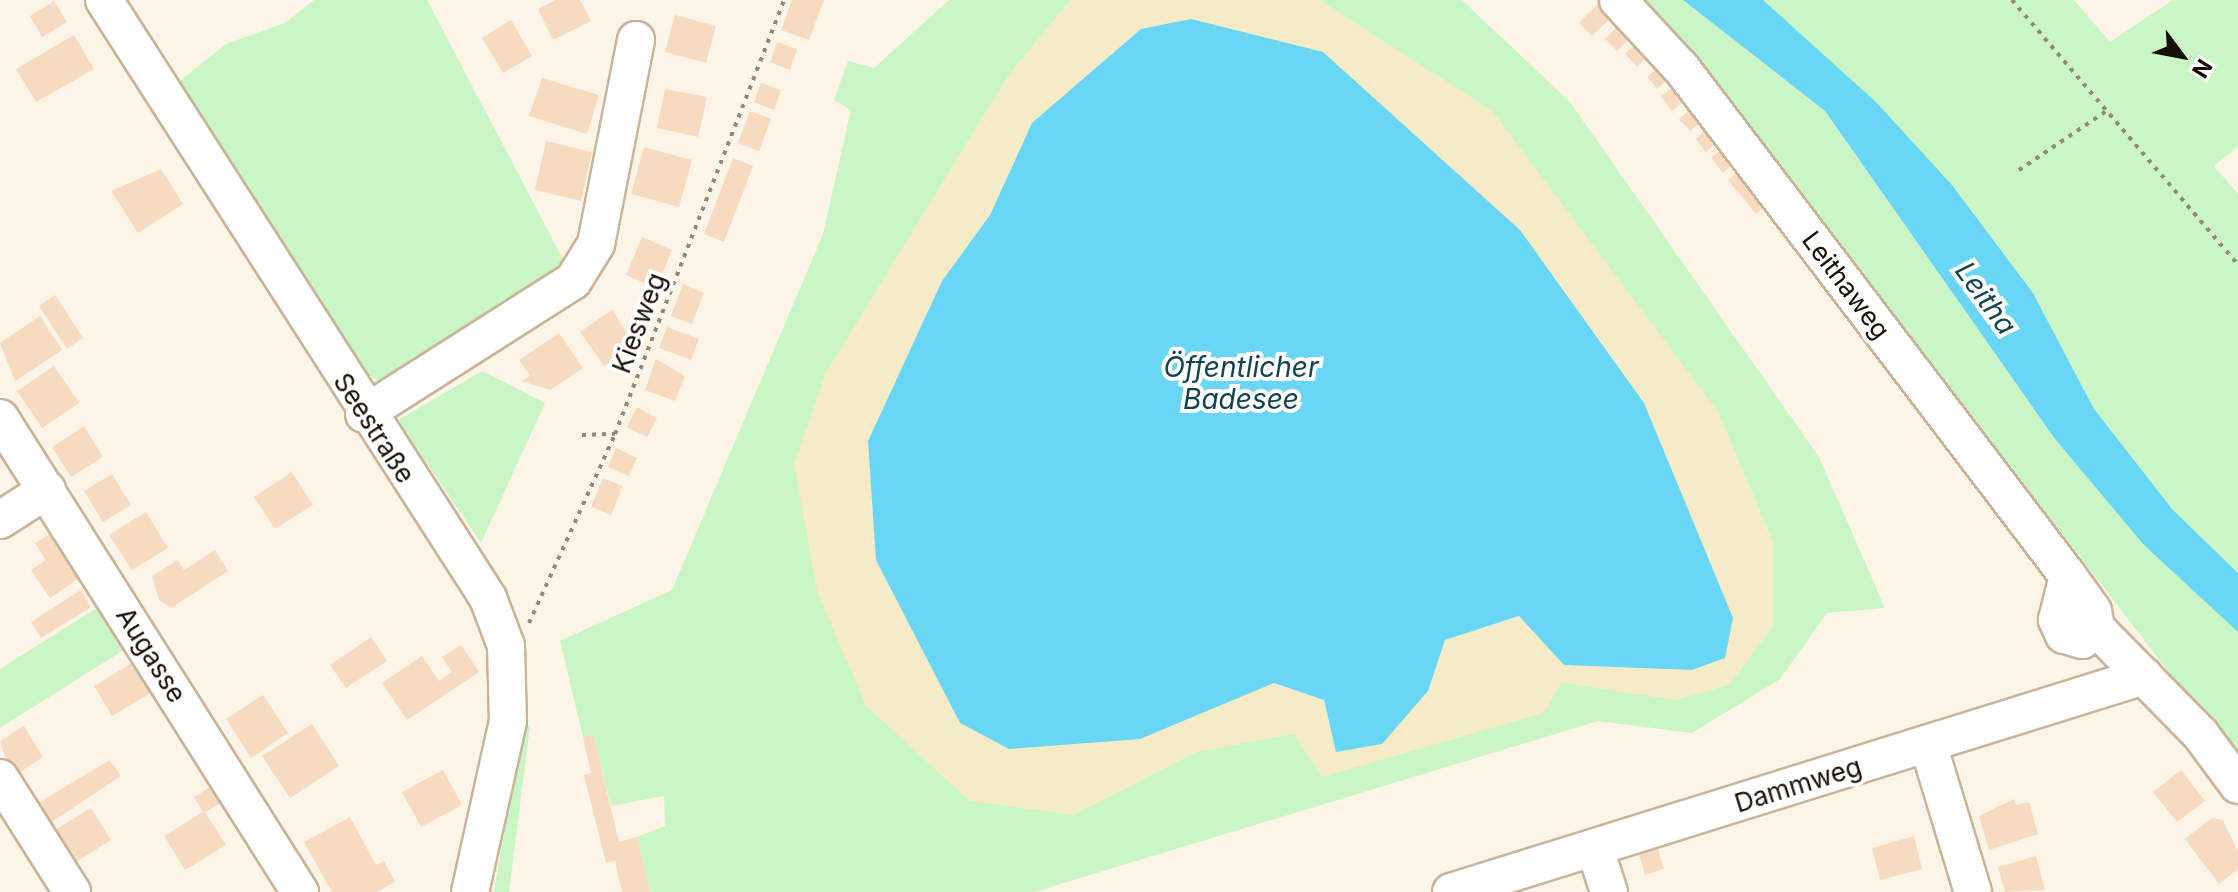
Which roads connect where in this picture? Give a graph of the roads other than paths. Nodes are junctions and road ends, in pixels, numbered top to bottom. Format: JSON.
{"nodes":[{"id":1,"x":104,"y":0,"type":"edge"},
{"id":2,"x":1618,"y":0,"type":"edge"},
{"id":3,"x":636,"y":40,"type":"dead end"},
{"id":4,"x":364,"y":414,"type":"junction"},
{"id":5,"x":0,"y":418,"type":"edge"},
{"id":6,"x":47,"y":490,"type":"junction"},
{"id":7,"x":0,"y":520,"type":"edge"},
{"id":8,"x":2144,"y":676,"type":"junction"},
{"id":9,"x":1928,"y":744,"type":"junction"},
{"id":10,"x":0,"y":778,"type":"edge"},
{"id":11,"x":2238,"y":785,"type":"edge"},
{"id":12,"x":1595,"y":849,"type":"junction"},
{"id":13,"x":72,"y":892,"type":"edge"},
{"id":14,"x":300,"y":892,"type":"edge"},
{"id":15,"x":470,"y":892,"type":"edge"},
{"id":16,"x":1451,"y":892,"type":"edge"},
{"id":17,"x":1609,"y":892,"type":"edge"},
{"id":18,"x":1973,"y":892,"type":"edge"}],
"edges":[{"from":1,"to":4,"type":"street","name":"Seestraße"},
{"from":2,"to":8,"type":"street","name":"Leithaweg"},
{"from":3,"to":4,"type":"street"},
{"from":4,"to":15,"type":"street","name":"Seestraße"},
{"from":5,"to":6,"type":"street","name":"Augasse"},
{"from":6,"to":7,"type":"street"},
{"from":6,"to":14,"type":"street","name":"Augasse"},
{"from":8,"to":9,"type":"street","name":"Dammweg"},
{"from":8,"to":11,"type":"street","name":"Leithaweg"},
{"from":9,"to":12,"type":"street","name":"Dammweg"},
{"from":9,"to":18,"type":"street"},
{"from":10,"to":13,"type":"street"},
{"from":12,"to":16,"type":"street","name":"Dammweg"},
{"from":12,"to":17,"type":"street"}]}
